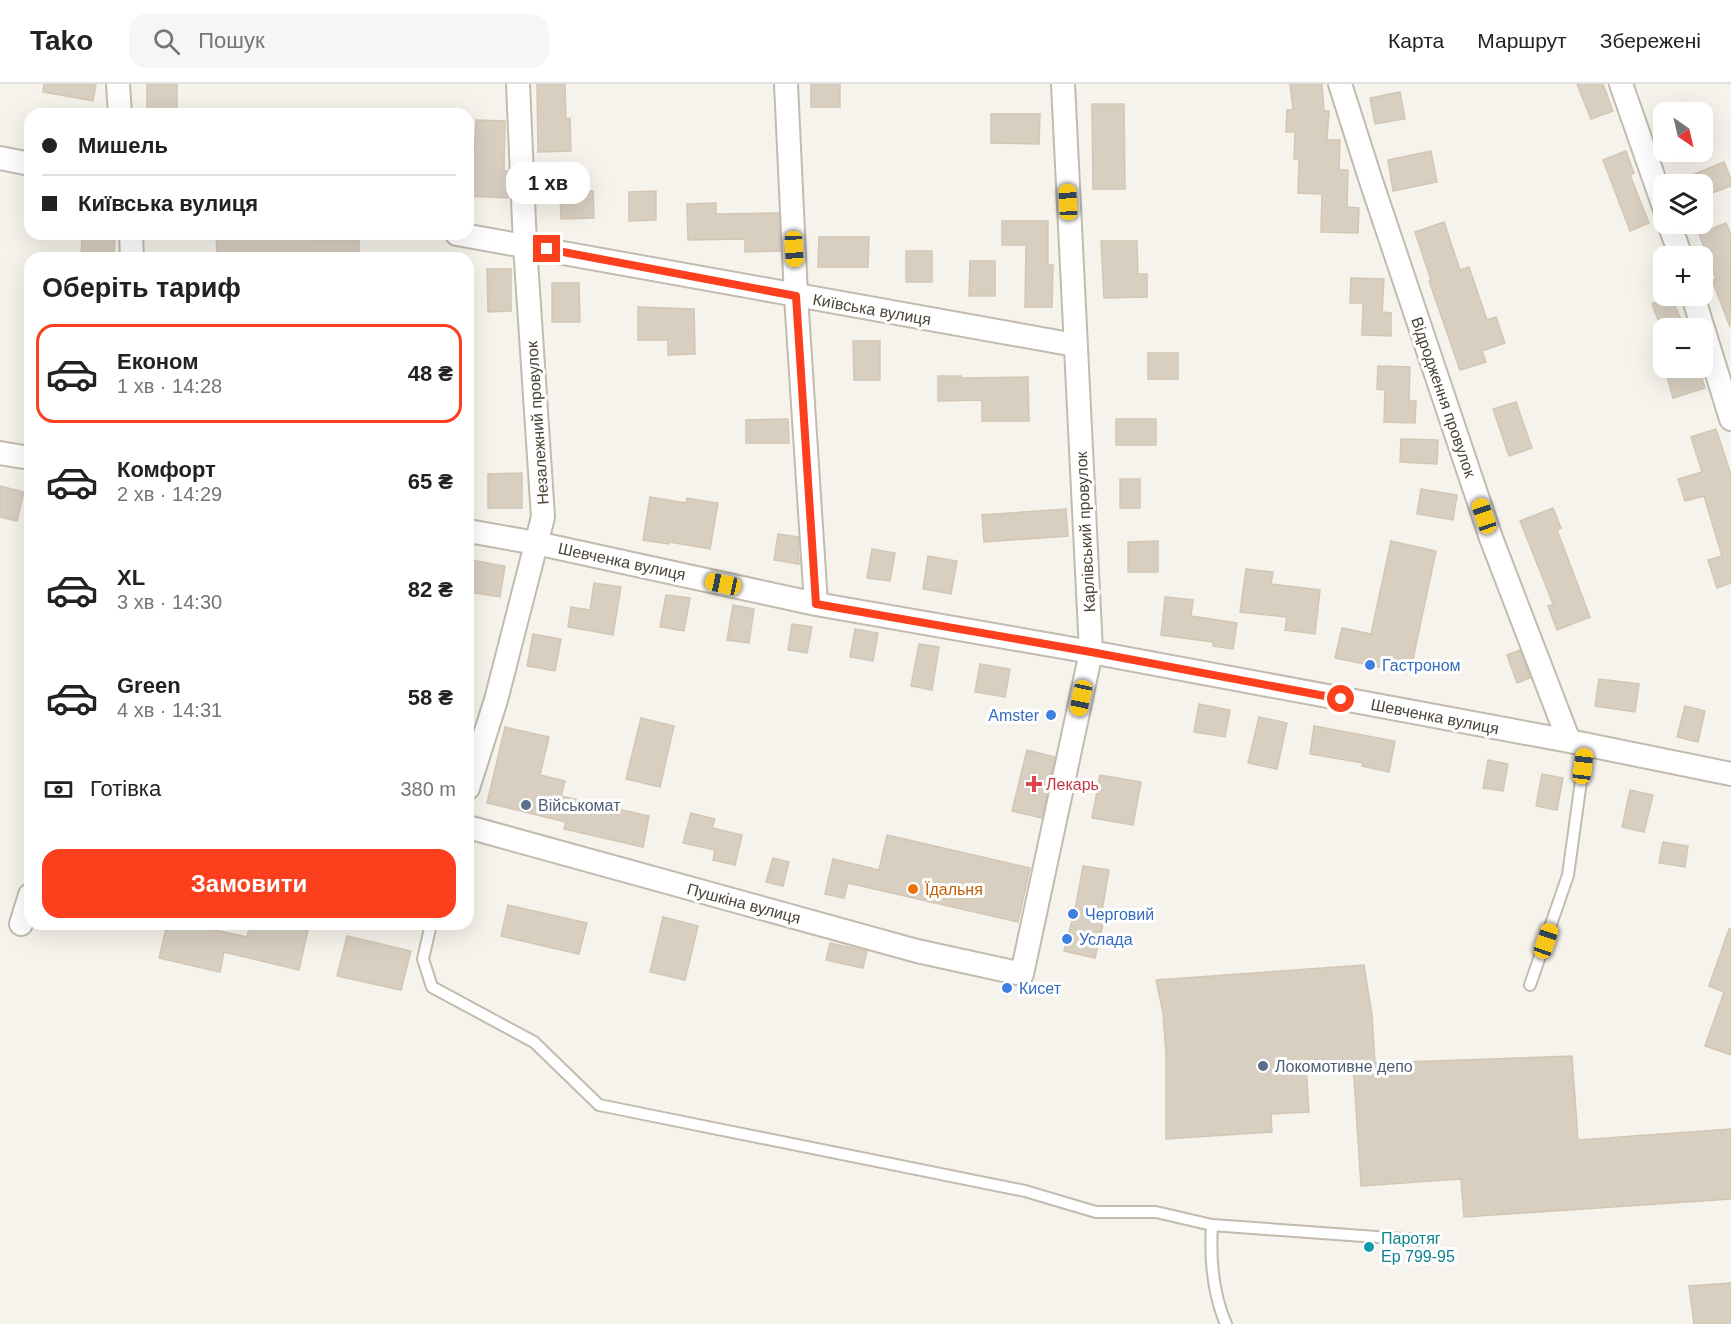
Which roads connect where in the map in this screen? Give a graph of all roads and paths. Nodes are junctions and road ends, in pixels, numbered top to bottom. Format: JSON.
{"nodes":[{"id":1,"x":118,"y":84,"type":"edge"},
{"id":2,"x":518,"y":84,"type":"edge"},
{"id":3,"x":786,"y":84,"type":"edge"},
{"id":4,"x":1063,"y":84,"type":"edge"},
{"id":5,"x":1340,"y":84,"type":"edge"},
{"id":6,"x":1621,"y":84,"type":"edge"},
{"id":7,"x":120,"y":108,"type":"edge"},
{"id":8,"x":0,"y":158,"type":"edge"},
{"id":9,"x":24,"y":163,"type":"edge"},
{"id":10,"x":1653,"y":176,"type":"edge"},
{"id":11,"x":474,"y":237,"type":"edge"},
{"id":12,"x":525,"y":245,"type":"junction"},
{"id":13,"x":796,"y":296,"type":"junction"},
{"id":14,"x":1696,"y":306,"type":"edge"},
{"id":15,"x":1075,"y":345,"type":"junction"},
{"id":16,"x":1731,"y":419,"type":"edge"},
{"id":17,"x":0,"y":453,"type":"edge"},
{"id":18,"x":24,"y":457,"type":"edge"},
{"id":19,"x":474,"y":532,"type":"edge"},
{"id":20,"x":536,"y":543,"type":"junction"},
{"id":21,"x":816,"y":604,"type":"junction"},
{"id":22,"x":1091,"y":652,"type":"junction"},
{"id":23,"x":1577,"y":743,"type":"junction"},
{"id":24,"x":474,"y":769,"type":"edge"},
{"id":25,"x":1731,"y":774,"type":"edge"},
{"id":26,"x":474,"y":829,"type":"edge"},
{"id":27,"x":24,"y":914,"type":"edge"},
{"id":28,"x":21,"y":924,"type":"dead end"},
{"id":29,"x":430,"y":930,"type":"edge"},
{"id":30,"x":1022,"y":974,"type":"joint"},
{"id":31,"x":1530,"y":985,"type":"dead end"},
{"id":32,"x":1212,"y":1225,"type":"junction"},
{"id":33,"x":1418,"y":1240,"type":"dead end"},
{"id":34,"x":1226,"y":1324,"type":"edge"}],
"edges":[{"from":1,"to":7,"type":"street"},
{"from":2,"to":12,"type":"street","name":"Незалежний провулок"},
{"from":3,"to":13,"type":"street"},
{"from":4,"to":15,"type":"street","name":"Карлівський провулок"},
{"from":5,"to":23,"type":"street","name":"Відродження провулок"},
{"from":6,"to":10,"type":"street"},
{"from":8,"to":9,"type":"street"},
{"from":11,"to":12,"type":"street","name":"Київська вулиця"},
{"from":12,"to":13,"type":"street","name":"Київська вулиця"},
{"from":12,"to":20,"type":"street","name":"Незалежний провулок"},
{"from":13,"to":15,"type":"street","name":"Київська вулиця"},
{"from":13,"to":21,"type":"street"},
{"from":14,"to":16,"type":"street"},
{"from":15,"to":22,"type":"street","name":"Карлівський провулок"},
{"from":17,"to":18,"type":"street"},
{"from":19,"to":20,"type":"street","name":"Шевченка вулиця"},
{"from":20,"to":21,"type":"street","name":"Шевченка вулиця"},
{"from":20,"to":24,"type":"street","name":"Незалежний провулок"},
{"from":21,"to":22,"type":"street","name":"Шевченка вулиця"},
{"from":22,"to":23,"type":"street","name":"Шевченка вулиця"},
{"from":22,"to":30,"type":"street","name":"Карлівський провулок"},
{"from":23,"to":25,"type":"street","name":"Шевченка вулиця"},
{"from":23,"to":31,"type":"lane"},
{"from":26,"to":30,"type":"street","name":"Пушкіна вулиця"},
{"from":27,"to":28,"type":"street"},
{"from":29,"to":32,"type":"lane"},
{"from":32,"to":33,"type":"lane"},
{"from":32,"to":34,"type":"lane"}]}
